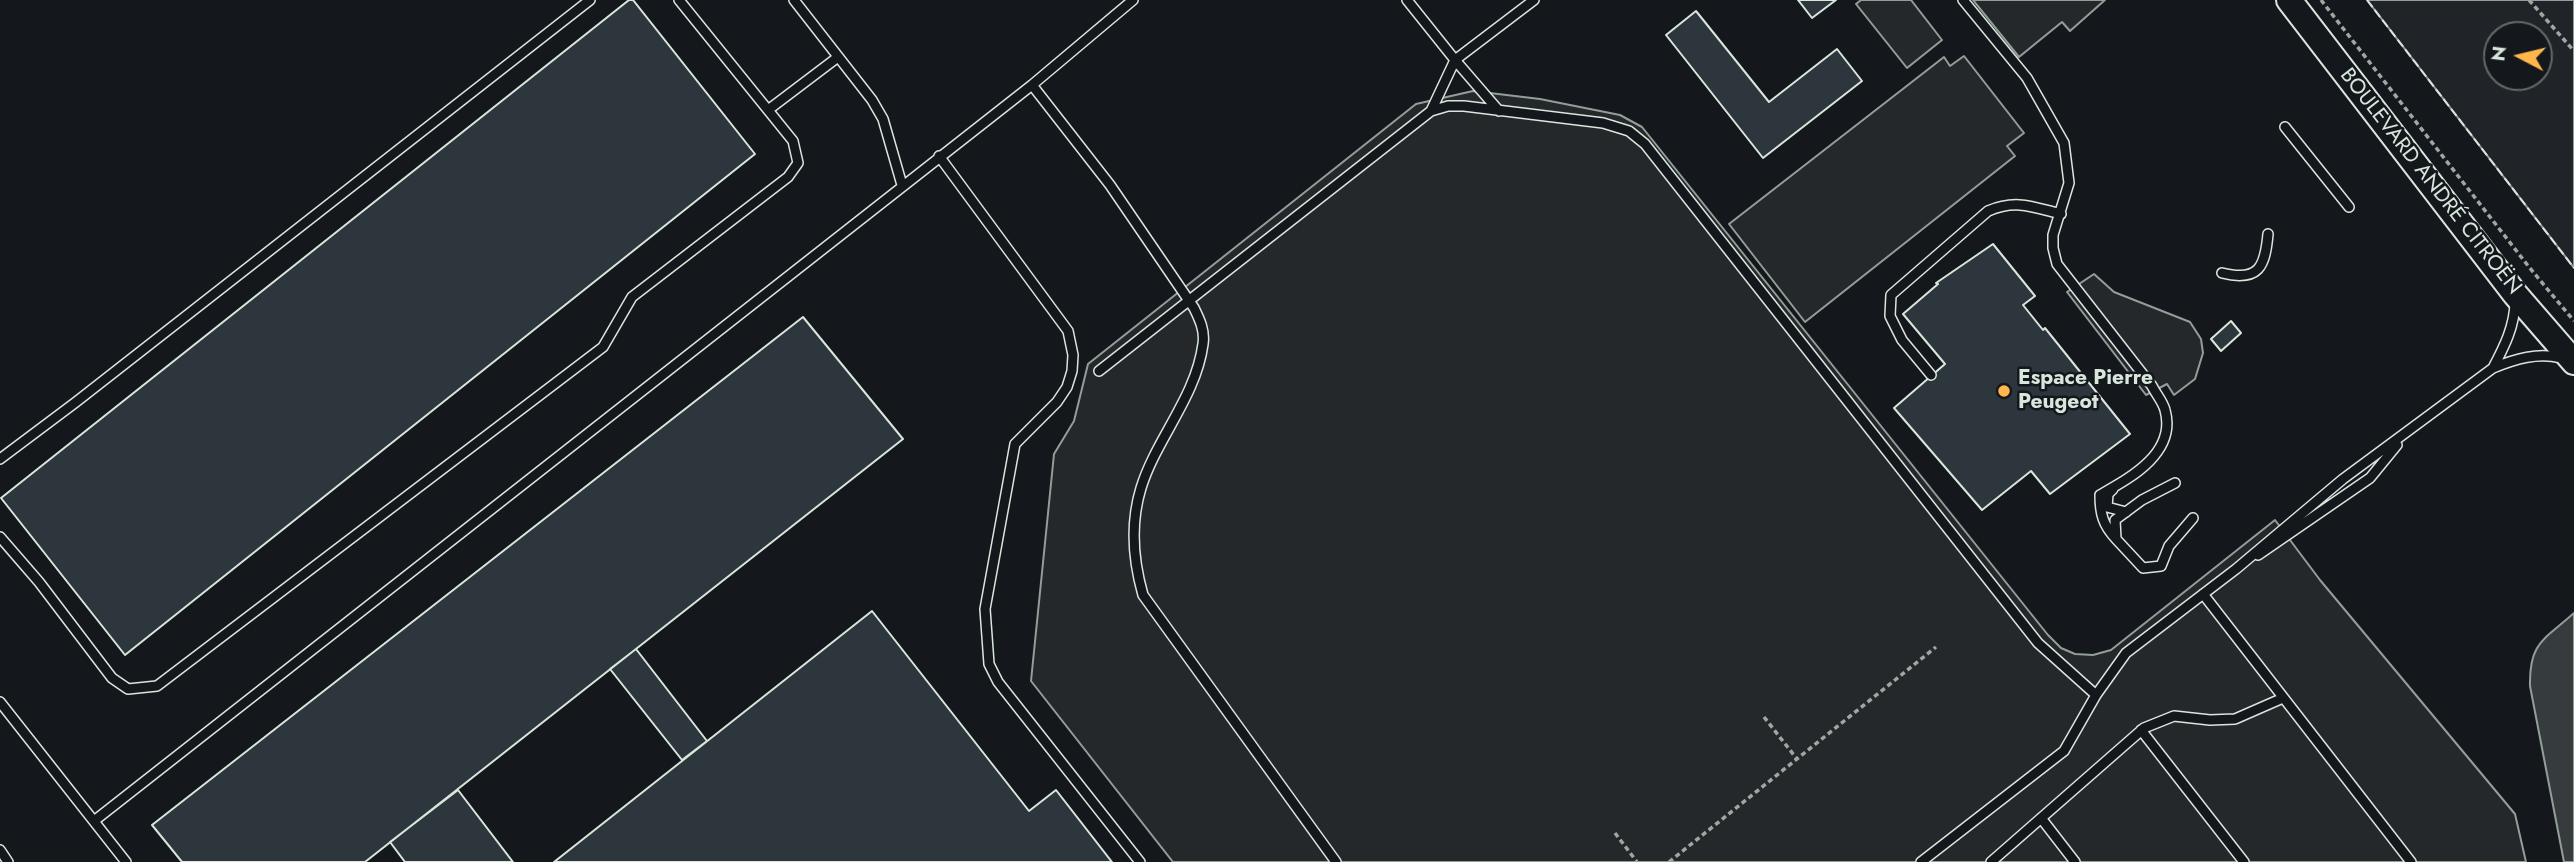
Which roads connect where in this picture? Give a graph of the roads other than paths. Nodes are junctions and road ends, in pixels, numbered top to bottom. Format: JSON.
{"nodes":[{"id":1,"x":590,"y":0,"type":"edge"},
{"id":2,"x":679,"y":0,"type":"edge"},
{"id":3,"x":794,"y":0,"type":"edge"},
{"id":4,"x":1133,"y":0,"type":"edge"},
{"id":5,"x":1407,"y":0,"type":"edge"},
{"id":6,"x":1534,"y":0,"type":"edge"},
{"id":7,"x":1963,"y":0,"type":"edge"},
{"id":8,"x":2289,"y":0,"type":"edge"},
{"id":9,"x":838,"y":57,"type":"junction"},
{"id":10,"x":1455,"y":60,"type":"junction"},
{"id":11,"x":1032,"y":85,"type":"junction"},
{"id":12,"x":768,"y":110,"type":"junction"},
{"id":13,"x":1431,"y":111,"type":"junction"},
{"id":14,"x":1499,"y":111,"type":"junction"},
{"id":15,"x":2286,"y":127,"type":"dead end"},
{"id":16,"x":939,"y":156,"type":"junction"},
{"id":17,"x":902,"y":185,"type":"junction"},
{"id":18,"x":2348,"y":207,"type":"dead end"},
{"id":19,"x":2061,"y":214,"type":"junction"},
{"id":20,"x":2268,"y":234,"type":"dead end"},
{"id":21,"x":2222,"y":273,"type":"dead end"},
{"id":22,"x":2515,"y":293,"type":"junction"},
{"id":23,"x":1189,"y":301,"type":"junction"},
{"id":24,"x":2573,"y":362,"type":"edge"},
{"id":25,"x":2493,"y":368,"type":"junction"},
{"id":26,"x":1099,"y":371,"type":"dead end"},
{"id":27,"x":1931,"y":375,"type":"dead end"},
{"id":28,"x":2404,"y":435,"type":"junction"},
{"id":29,"x":0,"y":459,"type":"edge"},
{"id":30,"x":2175,"y":483,"type":"dead end"},
{"id":31,"x":2114,"y":487,"type":"junction"},
{"id":32,"x":2126,"y":512,"type":"junction"},
{"id":33,"x":2193,"y":518,"type":"dead end"},
{"id":34,"x":0,"y":537,"type":"edge"},
{"id":35,"x":2116,"y":539,"type":"junction"},
{"id":36,"x":2236,"y":569,"type":"junction"},
{"id":37,"x":2203,"y":594,"type":"junction"},
{"id":38,"x":2096,"y":695,"type":"junction"},
{"id":39,"x":2283,"y":698,"type":"junction"},
{"id":40,"x":0,"y":702,"type":"edge"},
{"id":41,"x":2141,"y":730,"type":"junction"},
{"id":42,"x":2041,"y":818,"type":"junction"},
{"id":43,"x":94,"y":821,"type":"junction"},
{"id":44,"x":0,"y":850,"type":"edge"},
{"id":45,"x":8,"y":862,"type":"edge"},
{"id":46,"x":126,"y":862,"type":"edge"},
{"id":47,"x":1140,"y":862,"type":"edge"},
{"id":48,"x":1336,"y":862,"type":"edge"},
{"id":49,"x":1921,"y":862,"type":"edge"},
{"id":50,"x":1991,"y":862,"type":"edge"},
{"id":51,"x":2075,"y":862,"type":"edge"},
{"id":52,"x":2244,"y":862,"type":"edge"},
{"id":53,"x":2411,"y":862,"type":"edge"}],
"edges":[{"from":1,"to":29,"type":"lane"},
{"from":2,"to":12,"type":"lane"},
{"from":3,"to":9,"type":"lane"},
{"from":4,"to":11,"type":"lane"},
{"from":5,"to":10,"type":"lane"},
{"from":6,"to":10,"type":"lane"},
{"from":7,"to":19,"type":"lane"},
{"from":8,"to":22,"type":"main road","name":"BOULEVARD ANDRÉ CITROËN"},
{"from":9,"to":12,"type":"lane"},
{"from":9,"to":17,"type":"lane"},
{"from":10,"to":13,"type":"lane"},
{"from":10,"to":14,"type":"lane"},
{"from":11,"to":16,"type":"lane"},
{"from":11,"to":23,"type":"lane"},
{"from":12,"to":34,"type":"lane"},
{"from":13,"to":14,"type":"lane"},
{"from":13,"to":23,"type":"lane"},
{"from":14,"to":38,"type":"lane"},
{"from":15,"to":18,"type":"lane"},
{"from":16,"to":17,"type":"lane"},
{"from":16,"to":47,"type":"lane"},
{"from":17,"to":43,"type":"lane"},
{"from":19,"to":27,"type":"lane"},
{"from":19,"to":31,"type":"lane"},
{"from":20,"to":21,"type":"lane"},
{"from":22,"to":24,"type":"main road","name":"BOULEVARD ANDRÉ CITROËN"},
{"from":22,"to":25,"type":"lane"},
{"from":23,"to":26,"type":"lane"},
{"from":23,"to":48,"type":"lane"},
{"from":24,"to":25,"type":"lane"},
{"from":25,"to":28,"type":"lane"},
{"from":28,"to":36,"type":"lane"},
{"from":28,"to":36,"type":"lane"},
{"from":30,"to":32,"type":"lane"},
{"from":31,"to":32,"type":"lane"},
{"from":31,"to":35,"type":"lane"},
{"from":32,"to":35,"type":"lane"},
{"from":33,"to":35,"type":"lane"},
{"from":36,"to":37,"type":"lane"},
{"from":37,"to":38,"type":"lane"},
{"from":37,"to":39,"type":"lane"},
{"from":38,"to":49,"type":"lane"},
{"from":39,"to":41,"type":"lane"},
{"from":39,"to":53,"type":"lane"},
{"from":40,"to":43,"type":"lane"},
{"from":41,"to":42,"type":"lane"},
{"from":41,"to":52,"type":"lane"},
{"from":42,"to":50,"type":"lane"},
{"from":42,"to":51,"type":"lane"},
{"from":43,"to":46,"type":"lane"},
{"from":44,"to":45,"type":"lane"}]}
